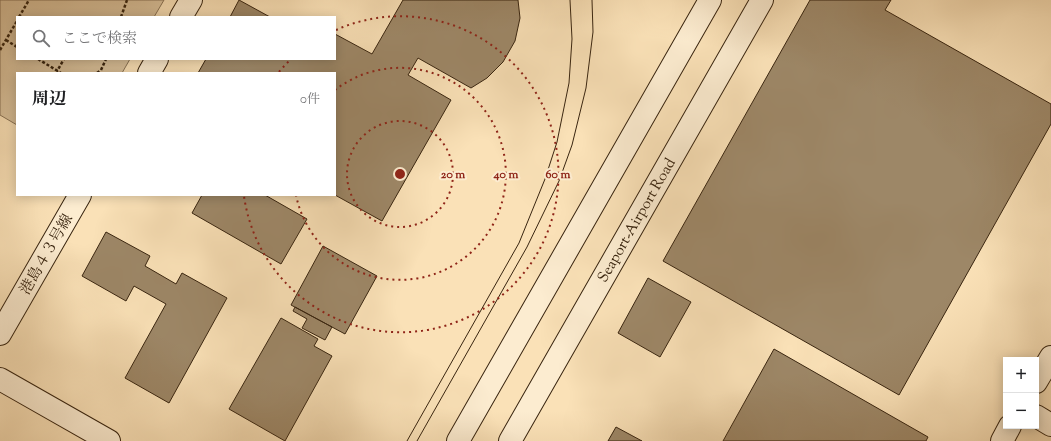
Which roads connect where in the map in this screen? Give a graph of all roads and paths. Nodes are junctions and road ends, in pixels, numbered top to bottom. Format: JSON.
{"nodes":[{"id":1,"x":29,"y":0,"type":"edge"},
{"id":2,"x":127,"y":0,"type":"edge"},
{"id":3,"x":191,"y":0,"type":"edge"},
{"id":4,"x":710,"y":0,"type":"edge"},
{"id":5,"x":762,"y":0,"type":"edge"},
{"id":6,"x":20,"y":16,"type":"edge"},
{"id":7,"x":120,"y":16,"type":"edge"},
{"id":8,"x":182,"y":16,"type":"edge"},
{"id":9,"x":16,"y":23,"type":"edge"},
{"id":10,"x":6,"y":40,"type":"junction"},
{"id":11,"x":16,"y":46,"type":"edge"},
{"id":12,"x":0,"y":50,"type":"edge"},
{"id":13,"x":39,"y":60,"type":"edge"},
{"id":14,"x":63,"y":60,"type":"edge"},
{"id":15,"x":106,"y":60,"type":"edge"},
{"id":16,"x":156,"y":60,"type":"edge"},
{"id":17,"x":57,"y":72,"type":"edge"},
{"id":18,"x":98,"y":72,"type":"edge"},
{"id":19,"x":150,"y":72,"type":"edge"},
{"id":20,"x":79,"y":196,"type":"edge"},
{"id":21,"x":0,"y":334,"type":"edge"},
{"id":22,"x":1051,"y":357,"type":"edge"},
{"id":23,"x":1039,"y":377,"type":"edge"},
{"id":24,"x":0,"y":380,"type":"edge"},
{"id":25,"x":1039,"y":418,"type":"edge"},
{"id":26,"x":1051,"y":425,"type":"edge"},
{"id":27,"x":1008,"y":429,"type":"edge"},
{"id":28,"x":109,"y":441,"type":"edge"},
{"id":29,"x":458,"y":441,"type":"edge"},
{"id":30,"x":510,"y":441,"type":"edge"},
{"id":31,"x":1002,"y":441,"type":"edge"}],
"edges":[{"from":1,"to":6,"type":"path"},
{"from":2,"to":7,"type":"path"},
{"from":3,"to":8,"type":"street"},
{"from":4,"to":29,"type":"street"},
{"from":5,"to":30,"type":"street","name":"Seaport-Airport Road"},
{"from":9,"to":10,"type":"path"},
{"from":10,"to":11,"type":"path"},
{"from":10,"to":12,"type":"path"},
{"from":13,"to":17,"type":"path"},
{"from":14,"to":17,"type":"path"},
{"from":15,"to":18,"type":"path"},
{"from":16,"to":19,"type":"street"},
{"from":20,"to":21,"type":"street","name":"港島４３号線"},
{"from":22,"to":23,"type":"street"},
{"from":24,"to":28,"type":"street"},
{"from":25,"to":26,"type":"street"},
{"from":27,"to":31,"type":"street"}]}
